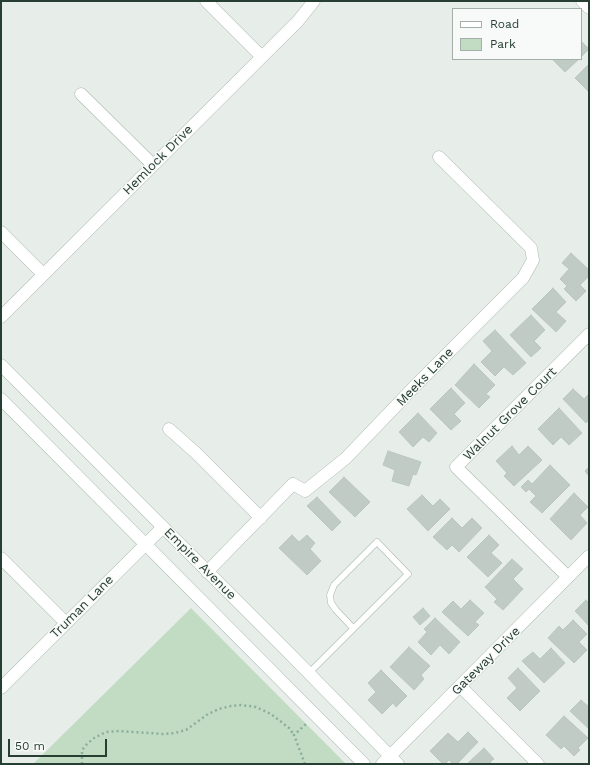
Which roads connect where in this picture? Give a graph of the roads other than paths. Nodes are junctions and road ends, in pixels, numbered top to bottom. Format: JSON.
{"nodes":[{"id":1,"x":206,"y":1,"type":"edge"},
{"id":2,"x":314,"y":1,"type":"edge"},
{"id":3,"x":582,"y":1,"type":"edge"},
{"id":4,"x":589,"y":8,"type":"edge"},
{"id":5,"x":262,"y":57,"type":"junction"},
{"id":6,"x":81,"y":94,"type":"dead end"},
{"id":7,"x":439,"y":157,"type":"dead end"},
{"id":8,"x":153,"y":165,"type":"junction"},
{"id":9,"x":1,"y":232,"type":"edge"},
{"id":10,"x":43,"y":274,"type":"junction"},
{"id":11,"x":1,"y":317,"type":"edge"},
{"id":12,"x":589,"y":334,"type":"edge"},
{"id":13,"x":1,"y":365,"type":"edge"},
{"id":14,"x":1,"y":399,"type":"edge"},
{"id":15,"x":169,"y":429,"type":"dead end"},
{"id":16,"x":261,"y":518,"type":"junction"},
{"id":17,"x":163,"y":527,"type":"junction"},
{"id":18,"x":145,"y":544,"type":"junction"},
{"id":19,"x":589,"y":556,"type":"edge"},
{"id":20,"x":1,"y":558,"type":"edge"},
{"id":21,"x":207,"y":572,"type":"junction"},
{"id":22,"x":568,"y":577,"type":"junction"},
{"id":23,"x":66,"y":623,"type":"junction"},
{"id":24,"x":353,"y":628,"type":"junction"},
{"id":25,"x":309,"y":673,"type":"junction"},
{"id":26,"x":460,"y":686,"type":"junction"},
{"id":27,"x":1,"y":688,"type":"edge"},
{"id":28,"x":390,"y":761,"type":"edge"},
{"id":29,"x":364,"y":764,"type":"edge"},
{"id":30,"x":538,"y":764,"type":"edge"}],
"edges":[{"from":1,"to":5,"type":"street"},
{"from":2,"to":5,"type":"street","name":"Hemlock Drive"},
{"from":3,"to":4,"type":"street"},
{"from":5,"to":8,"type":"street","name":"Hemlock Drive"},
{"from":6,"to":8,"type":"street"},
{"from":7,"to":16,"type":"street","name":"Meeks Lane"},
{"from":8,"to":10,"type":"street","name":"Hemlock Drive"},
{"from":9,"to":10,"type":"street"},
{"from":10,"to":11,"type":"street","name":"Hemlock Drive"},
{"from":12,"to":22,"type":"street","name":"Walnut Grove Court"},
{"from":13,"to":17,"type":"street","name":"Empire Avenue"},
{"from":14,"to":18,"type":"street","name":"Empire Avenue"},
{"from":15,"to":16,"type":"street"},
{"from":16,"to":21,"type":"street","name":"Meeks Lane"},
{"from":17,"to":18,"type":"street","name":"Truman Lane"},
{"from":17,"to":21,"type":"street","name":"Empire Avenue"},
{"from":18,"to":23,"type":"street","name":"Truman Lane"},
{"from":18,"to":29,"type":"street","name":"Empire Avenue"},
{"from":19,"to":22,"type":"street","name":"Gateway Drive"},
{"from":20,"to":23,"type":"street"},
{"from":21,"to":25,"type":"street","name":"Empire Avenue"},
{"from":22,"to":26,"type":"street","name":"Gateway Drive"},
{"from":23,"to":27,"type":"street","name":"Truman Lane"},
{"from":24,"to":24,"type":"lane"},
{"from":24,"to":25,"type":"lane"},
{"from":25,"to":28,"type":"street","name":"Empire Avenue"},
{"from":26,"to":28,"type":"street","name":"Gateway Drive"},
{"from":26,"to":30,"type":"street"}]}
